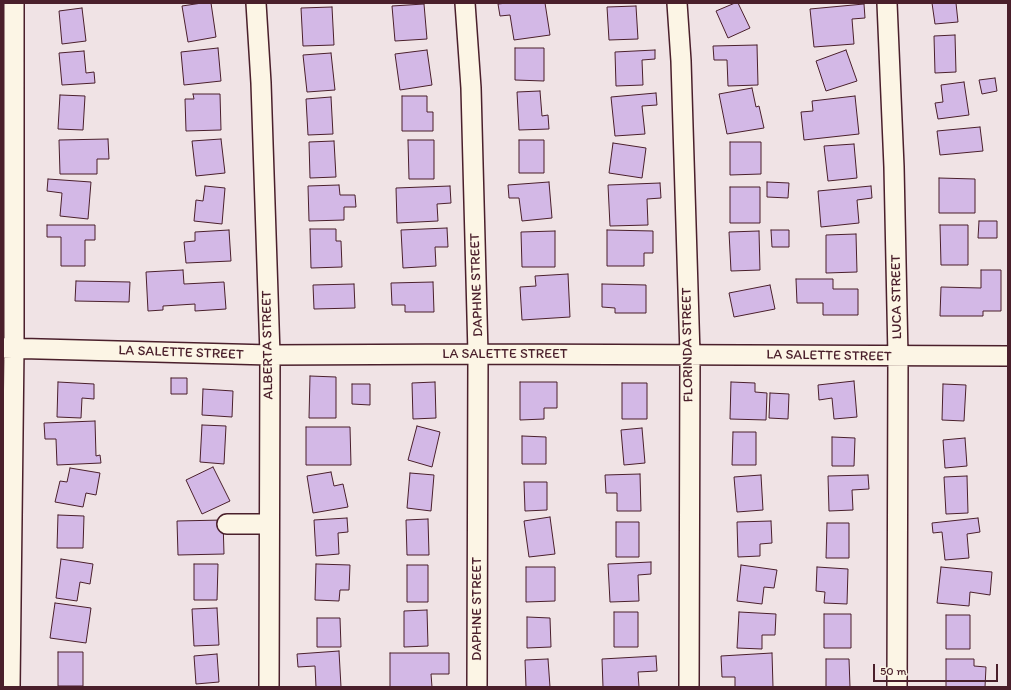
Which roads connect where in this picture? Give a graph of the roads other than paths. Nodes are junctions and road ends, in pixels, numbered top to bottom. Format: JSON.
{"nodes":[{"id":1,"x":14,"y":3,"type":"edge"},
{"id":2,"x":256,"y":3,"type":"edge"},
{"id":3,"x":465,"y":3,"type":"edge"},
{"id":4,"x":677,"y":3,"type":"edge"},
{"id":5,"x":887,"y":3,"type":"edge"},
{"id":6,"x":9,"y":348,"type":"edge"},
{"id":7,"x":478,"y":354,"type":"junction"},
{"id":8,"x":270,"y":355,"type":"junction"},
{"id":9,"x":690,"y":355,"type":"junction"},
{"id":10,"x":1008,"y":356,"type":"edge"},
{"id":11,"x":898,"y":357,"type":"junction"},
{"id":12,"x":227,"y":524,"type":"dead end"},
{"id":13,"x":269,"y":524,"type":"junction"},
{"id":14,"x":10,"y":687,"type":"edge"},
{"id":15,"x":269,"y":687,"type":"edge"},
{"id":16,"x":477,"y":687,"type":"edge"},
{"id":17,"x":689,"y":687,"type":"edge"},
{"id":18,"x":897,"y":687,"type":"edge"}],
"edges":[{"from":1,"to":6,"type":"street"},
{"from":2,"to":8,"type":"street","name":"ALBERTA STREET"},
{"from":3,"to":7,"type":"street","name":"DAPHNE STREET"},
{"from":4,"to":9,"type":"street","name":"FLORINDA STREET"},
{"from":5,"to":11,"type":"street","name":"LUCA STREET"},
{"from":6,"to":8,"type":"street","name":"LA SALETTE STREET"},
{"from":6,"to":14,"type":"street"},
{"from":7,"to":8,"type":"street","name":"LA SALETTE STREET"},
{"from":7,"to":9,"type":"street","name":"LA SALETTE STREET"},
{"from":7,"to":16,"type":"street","name":"DAPHNE STREET"},
{"from":8,"to":13,"type":"street","name":"ALBERTA STREET"},
{"from":9,"to":11,"type":"street","name":"LA SALETTE STREET"},
{"from":9,"to":17,"type":"street","name":"FLORINDA STREET"},
{"from":10,"to":11,"type":"street","name":"LA SALETTE STREET"},
{"from":11,"to":18,"type":"street","name":"LUCA STREET"},
{"from":12,"to":13,"type":"street"},
{"from":13,"to":15,"type":"street","name":"ALBERTA STREET"}]}
